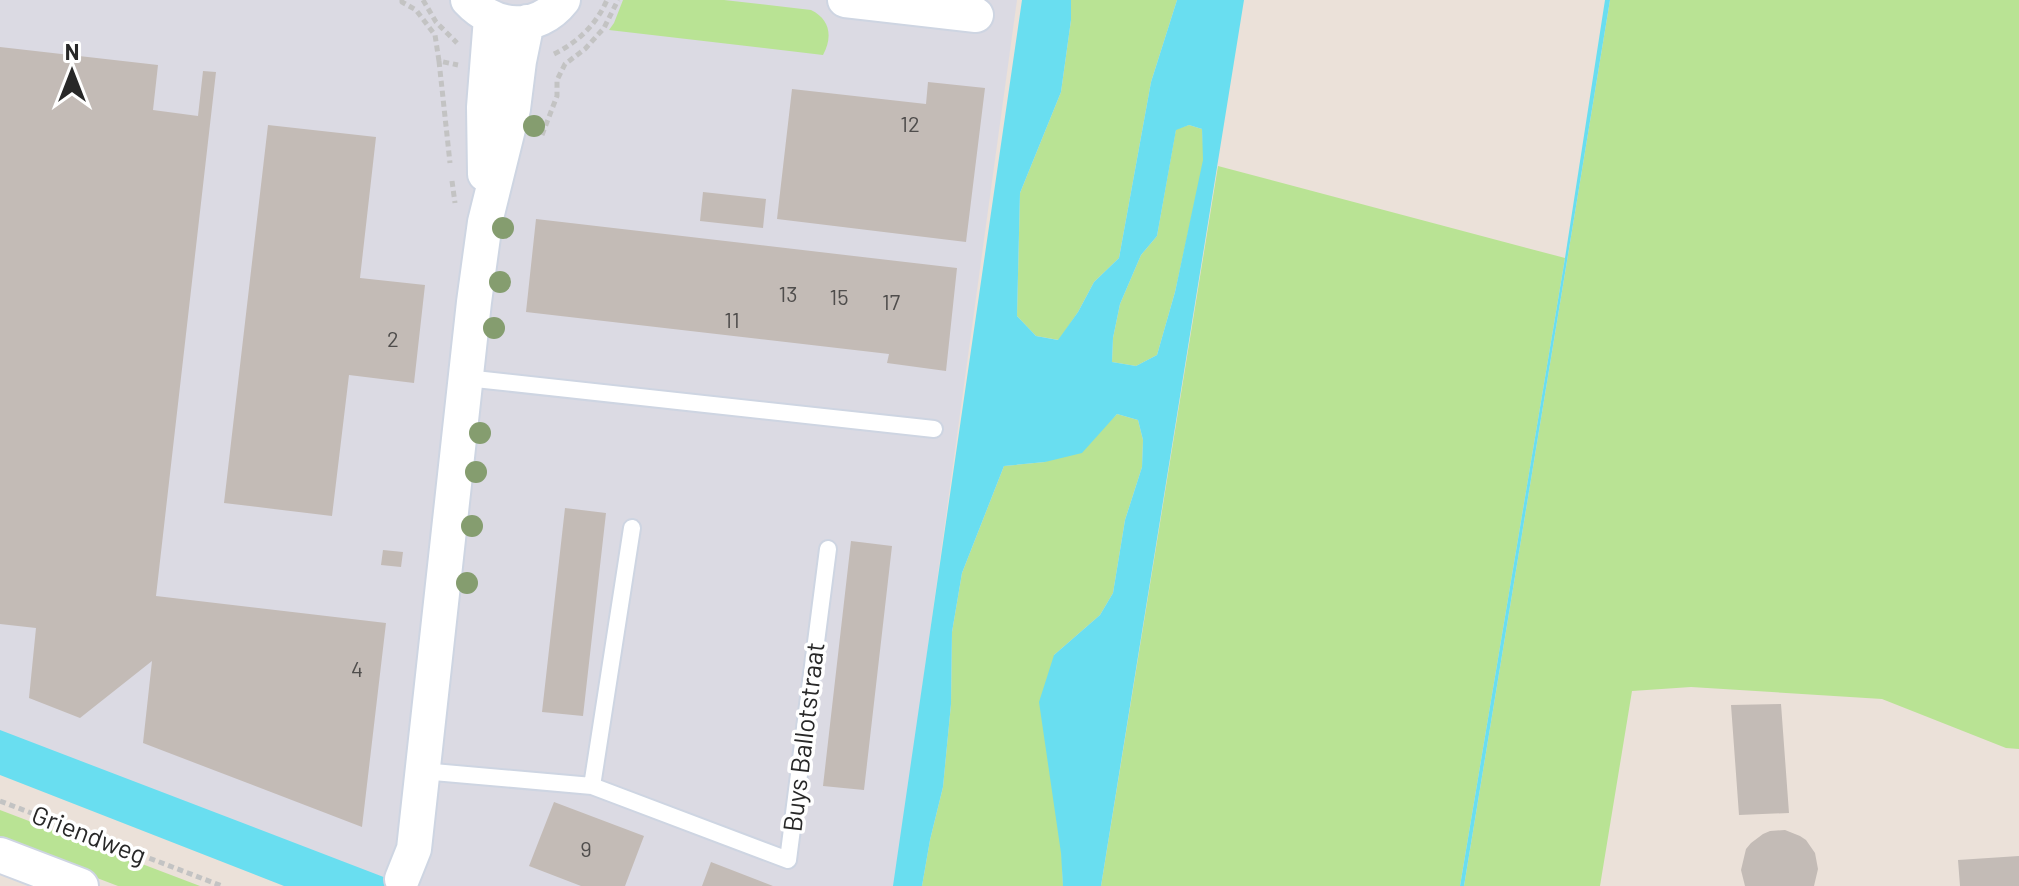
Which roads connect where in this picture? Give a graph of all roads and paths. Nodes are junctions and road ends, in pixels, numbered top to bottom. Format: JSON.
{"nodes":[{"id":1,"x":563,"y":0,"type":"edge"},
{"id":2,"x":618,"y":0,"type":"edge"},
{"id":3,"x":845,"y":0,"type":"edge"},
{"id":4,"x":479,"y":9,"type":"edge"},
{"id":5,"x":976,"y":15,"type":"dead end"},
{"id":6,"x":527,"y":22,"type":"junction"},
{"id":7,"x":540,"y":140,"type":"dead end"},
{"id":8,"x":485,"y":222,"type":"junction"},
{"id":9,"x":466,"y":378,"type":"junction"},
{"id":10,"x":934,"y":429,"type":"dead end"},
{"id":11,"x":632,"y":528,"type":"dead end"},
{"id":12,"x":828,"y":549,"type":"dead end"},
{"id":13,"x":422,"y":771,"type":"junction"},
{"id":14,"x":592,"y":786,"type":"junction"},
{"id":15,"x":0,"y":801,"type":"edge"},
{"id":16,"x":0,"y":855,"type":"edge"},
{"id":17,"x":400,"y":882,"type":"edge"},
{"id":18,"x":81,"y":886,"type":"edge"},
{"id":19,"x":222,"y":886,"type":"edge"}],
"edges":[{"from":1,"to":6,"type":"street"},
{"from":2,"to":7,"type":"path"},
{"from":3,"to":5,"type":"street"},
{"from":4,"to":6,"type":"street"},
{"from":4,"to":8,"type":"street"},
{"from":6,"to":8,"type":"street"},
{"from":8,"to":9,"type":"street"},
{"from":9,"to":10,"type":"lane"},
{"from":9,"to":13,"type":"street"},
{"from":11,"to":14,"type":"lane"},
{"from":12,"to":14,"type":"lane","name":"Buys Ballotstraat"},
{"from":13,"to":14,"type":"lane","name":"Buys Ballotstraat"},
{"from":13,"to":17,"type":"street"},
{"from":15,"to":19,"type":"path","name":"Griendweg"},
{"from":16,"to":18,"type":"street","name":"Griendweg"}]}
